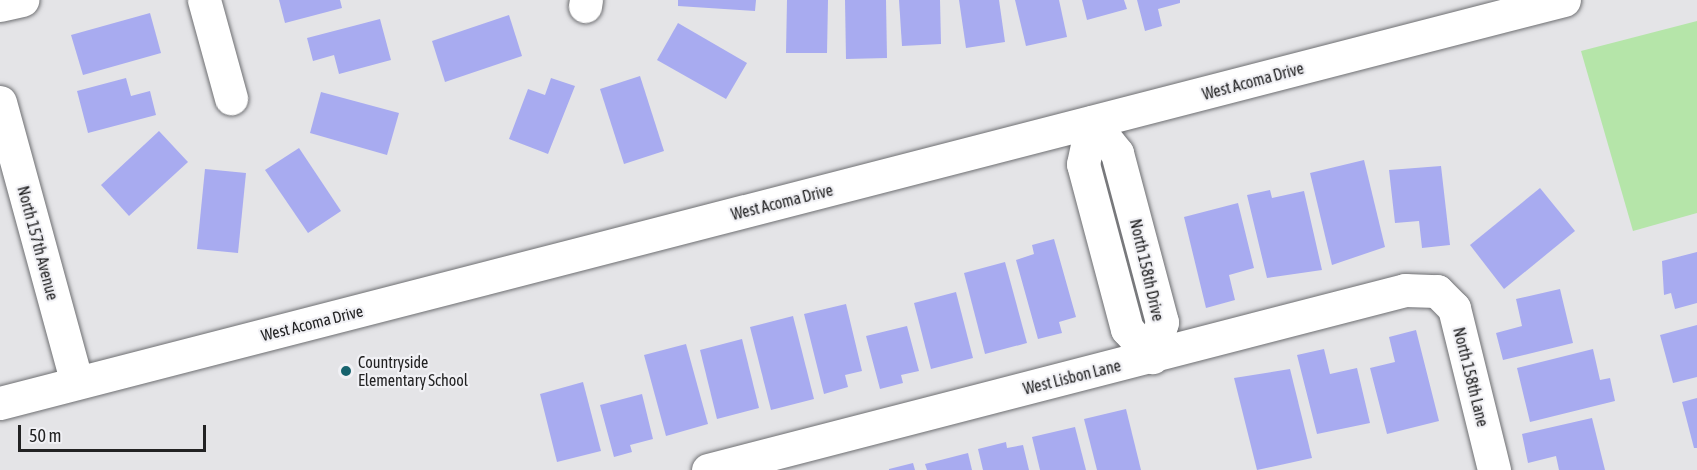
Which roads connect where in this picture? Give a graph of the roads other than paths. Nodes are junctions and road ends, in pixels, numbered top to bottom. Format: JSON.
{"nodes":[{"id":1,"x":22,"y":0,"type":"edge"},
{"id":2,"x":204,"y":0,"type":"edge"},
{"id":3,"x":1549,"y":2,"type":"edge"},
{"id":4,"x":0,"y":5,"type":"edge"},
{"id":5,"x":231,"y":98,"type":"dead end"},
{"id":6,"x":0,"y":102,"type":"edge"},
{"id":7,"x":1092,"y":122,"type":"junction"},
{"id":8,"x":1145,"y":258,"type":"junction"},
{"id":9,"x":1110,"y":267,"type":"junction"},
{"id":10,"x":1437,"y":291,"type":"joint"},
{"id":11,"x":1152,"y":357,"type":"junction"},
{"id":12,"x":77,"y":383,"type":"junction"},
{"id":13,"x":0,"y":403,"type":"edge"},
{"id":14,"x":708,"y":470,"type":"edge"},
{"id":15,"x":1494,"y":470,"type":"edge"}],
"edges":[{"from":1,"to":4,"type":"street"},
{"from":2,"to":5,"type":"street"},
{"from":3,"to":7,"type":"street","name":"West Acoma Drive"},
{"from":6,"to":12,"type":"street","name":"North 157th Avenue"},
{"from":7,"to":8,"type":"street","name":"North 158th Drive"},
{"from":7,"to":9,"type":"street","name":"North 158th Drive"},
{"from":7,"to":12,"type":"street","name":"West Acoma Drive"},
{"from":8,"to":9,"type":"street"},
{"from":8,"to":11,"type":"street","name":"North 158th Drive"},
{"from":9,"to":11,"type":"street","name":"North 158th Drive"},
{"from":10,"to":11,"type":"street","name":"West Lisbon Lane"},
{"from":10,"to":15,"type":"street","name":"North 158th Lane"},
{"from":11,"to":14,"type":"street","name":"West Lisbon Lane"},
{"from":12,"to":13,"type":"street","name":"West Acoma Drive"}]}
